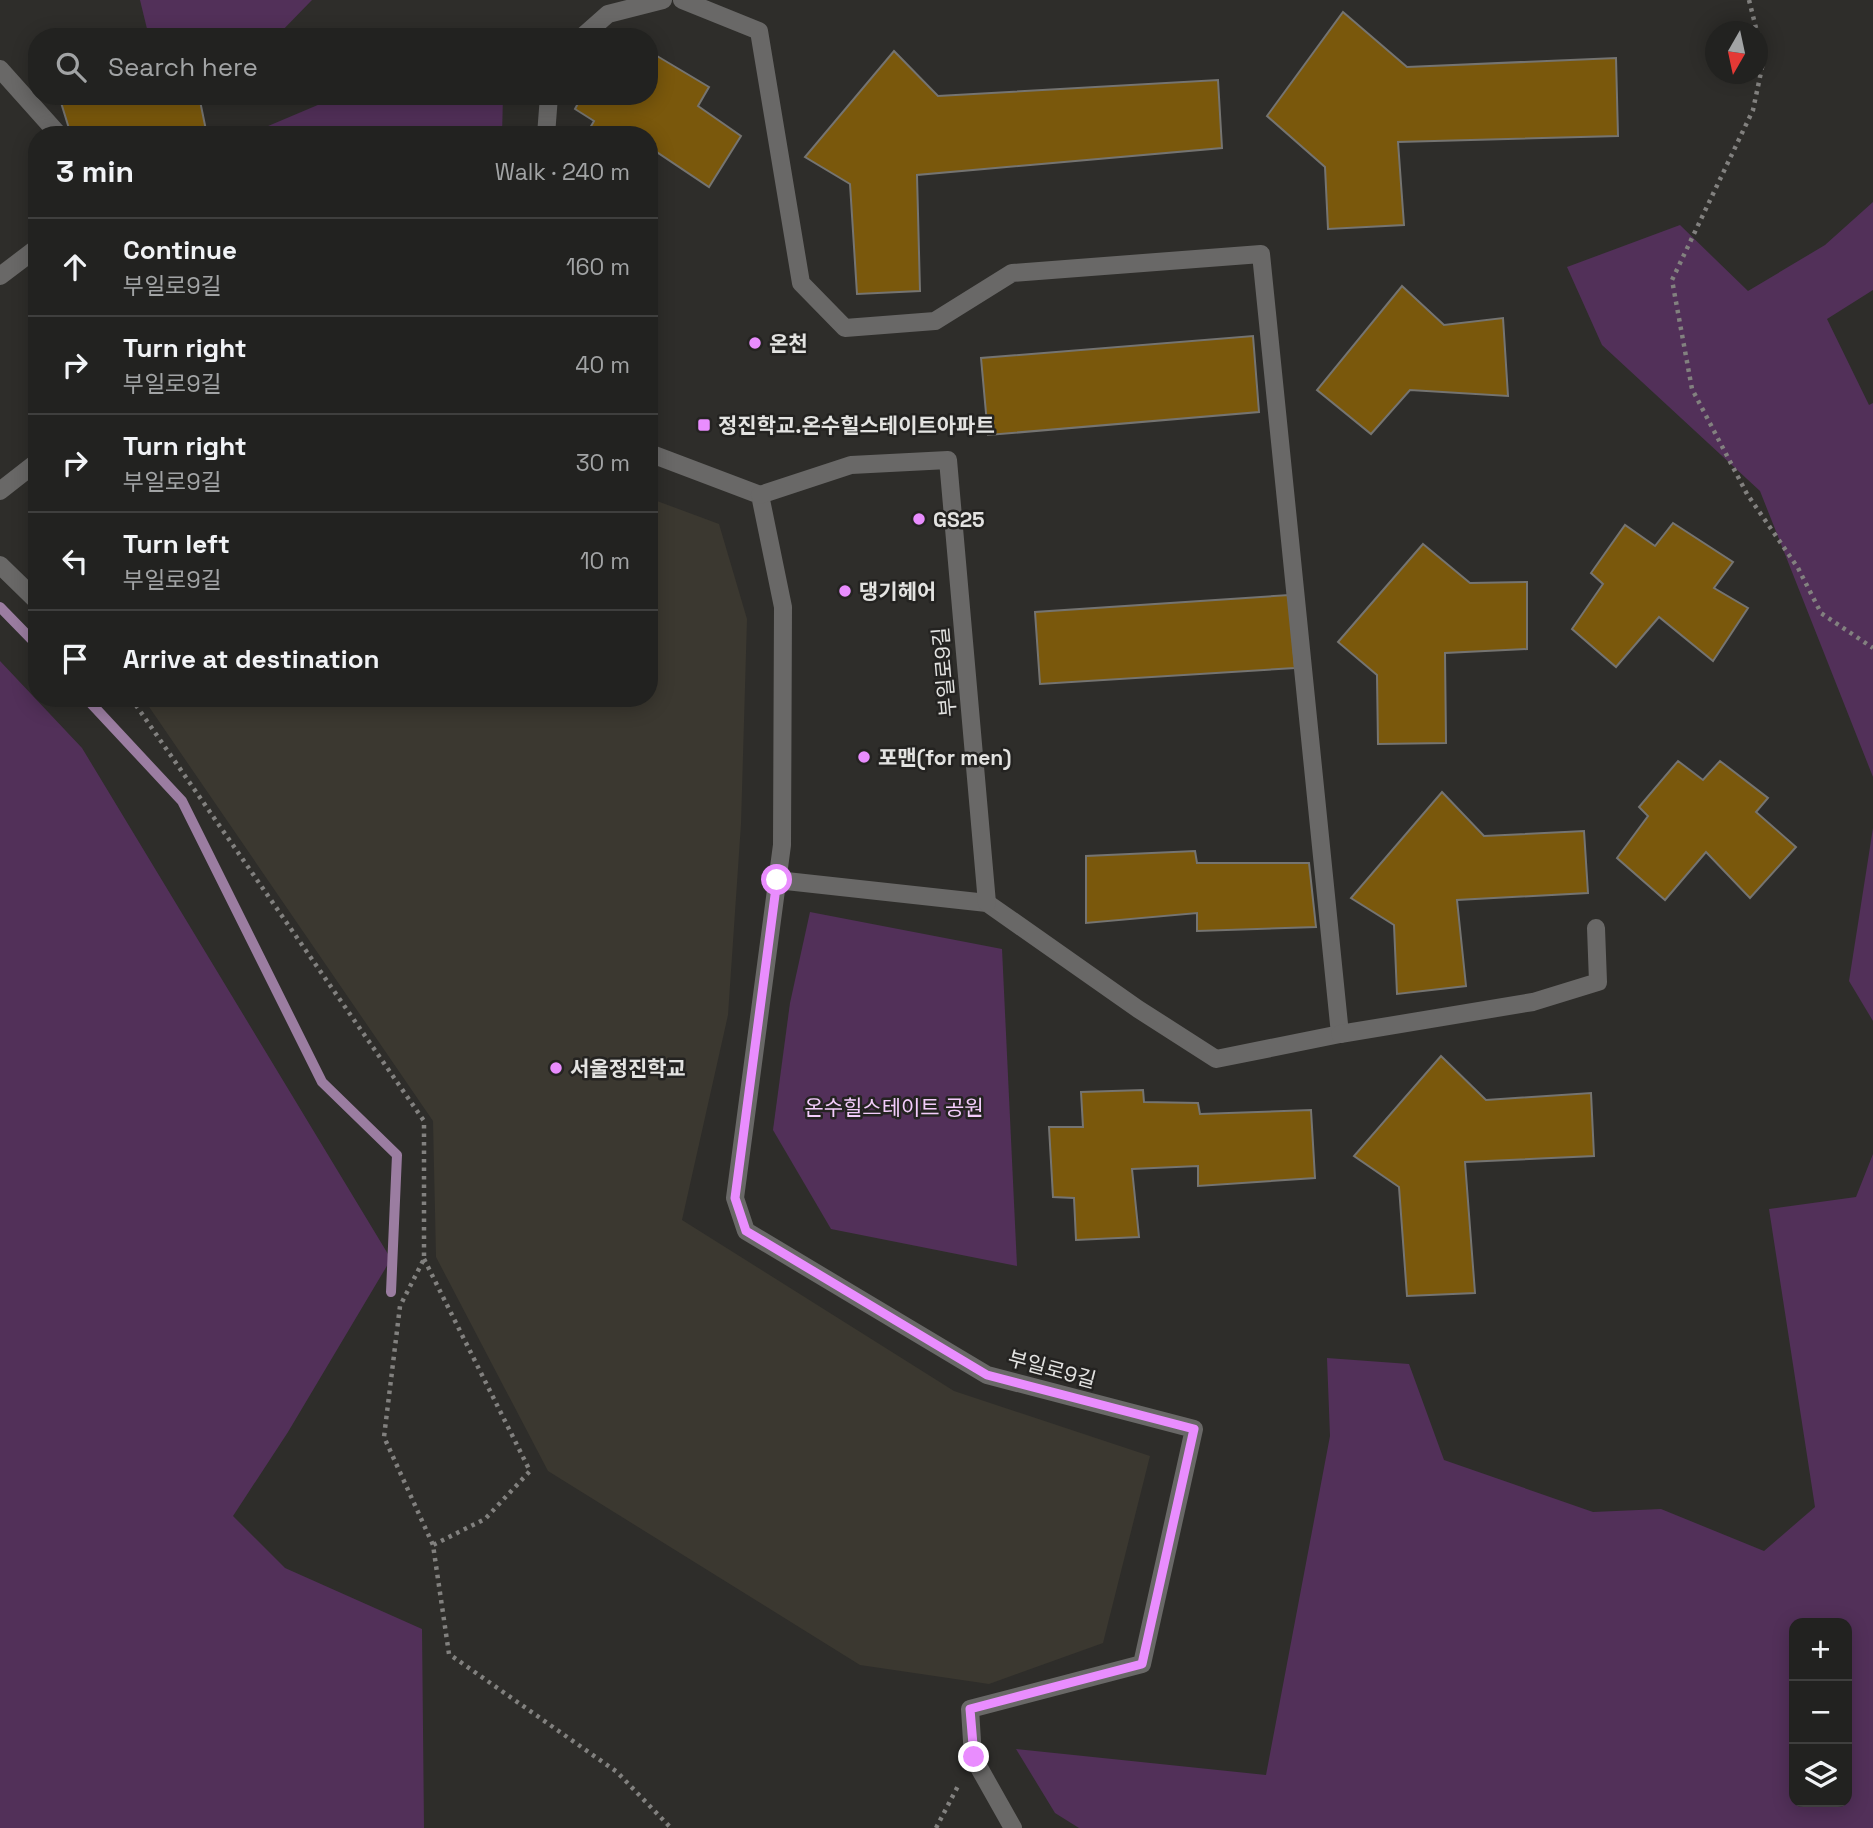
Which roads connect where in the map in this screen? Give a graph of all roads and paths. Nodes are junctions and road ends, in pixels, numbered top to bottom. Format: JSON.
{"nodes":[{"id":1,"x":663,"y":0,"type":"edge"},
{"id":2,"x":682,"y":0,"type":"edge"},
{"id":3,"x":1749,"y":0,"type":"edge"},
{"id":4,"x":1754,"y":21,"type":"edge"},
{"id":5,"x":592,"y":28,"type":"edge"},
{"id":6,"x":0,"y":69,"type":"edge"},
{"id":7,"x":1758,"y":84,"type":"edge"},
{"id":8,"x":28,"y":100,"type":"edge"},
{"id":9,"x":32,"y":105,"type":"edge"},
{"id":10,"x":548,"y":105,"type":"edge"},
{"id":11,"x":51,"y":126,"type":"edge"},
{"id":12,"x":547,"y":126,"type":"edge"},
{"id":13,"x":28,"y":255,"type":"edge"},
{"id":14,"x":0,"y":276,"type":"edge"},
{"id":15,"x":658,"y":456,"type":"edge"},
{"id":16,"x":28,"y":469,"type":"edge"},
{"id":17,"x":0,"y":491,"type":"edge"},
{"id":18,"x":760,"y":495,"type":"junction"},
{"id":19,"x":0,"y":565,"type":"edge"},
{"id":20,"x":28,"y":592,"type":"edge"},
{"id":21,"x":1873,"y":648,"type":"edge"},
{"id":22,"x":137,"y":707,"type":"edge"},
{"id":23,"x":777,"y":880,"type":"junction"},
{"id":24,"x":987,"y":903,"type":"junction"},
{"id":25,"x":1596,"y":928,"type":"dead end"},
{"id":26,"x":1340,"y":1034,"type":"junction"},
{"id":27,"x":424,"y":1259,"type":"junction"},
{"id":28,"x":433,"y":1545,"type":"junction"},
{"id":29,"x":974,"y":1757,"type":"junction"},
{"id":30,"x":671,"y":1828,"type":"edge"},
{"id":31,"x":936,"y":1828,"type":"edge"},
{"id":32,"x":1013,"y":1828,"type":"edge"}],
"edges":[{"from":1,"to":5,"type":"street"},
{"from":2,"to":26,"type":"street"},
{"from":3,"to":4,"type":"path"},
{"from":6,"to":8,"type":"street"},
{"from":7,"to":21,"type":"path"},
{"from":9,"to":11,"type":"street"},
{"from":10,"to":12,"type":"street"},
{"from":13,"to":14,"type":"street"},
{"from":15,"to":18,"type":"street"},
{"from":16,"to":17,"type":"street"},
{"from":18,"to":23,"type":"street","name":"부일로9길"},
{"from":18,"to":24,"type":"street","name":"부일로9길"},
{"from":19,"to":20,"type":"street"},
{"from":22,"to":27,"type":"path"},
{"from":23,"to":24,"type":"street"},
{"from":23,"to":29,"type":"street","name":"부일로9길"},
{"from":24,"to":26,"type":"street"},
{"from":25,"to":26,"type":"street"},
{"from":27,"to":28,"type":"path"},
{"from":27,"to":28,"type":"path"},
{"from":28,"to":30,"type":"path"},
{"from":29,"to":31,"type":"path"},
{"from":29,"to":32,"type":"street","name":"부일로9길"}]}
